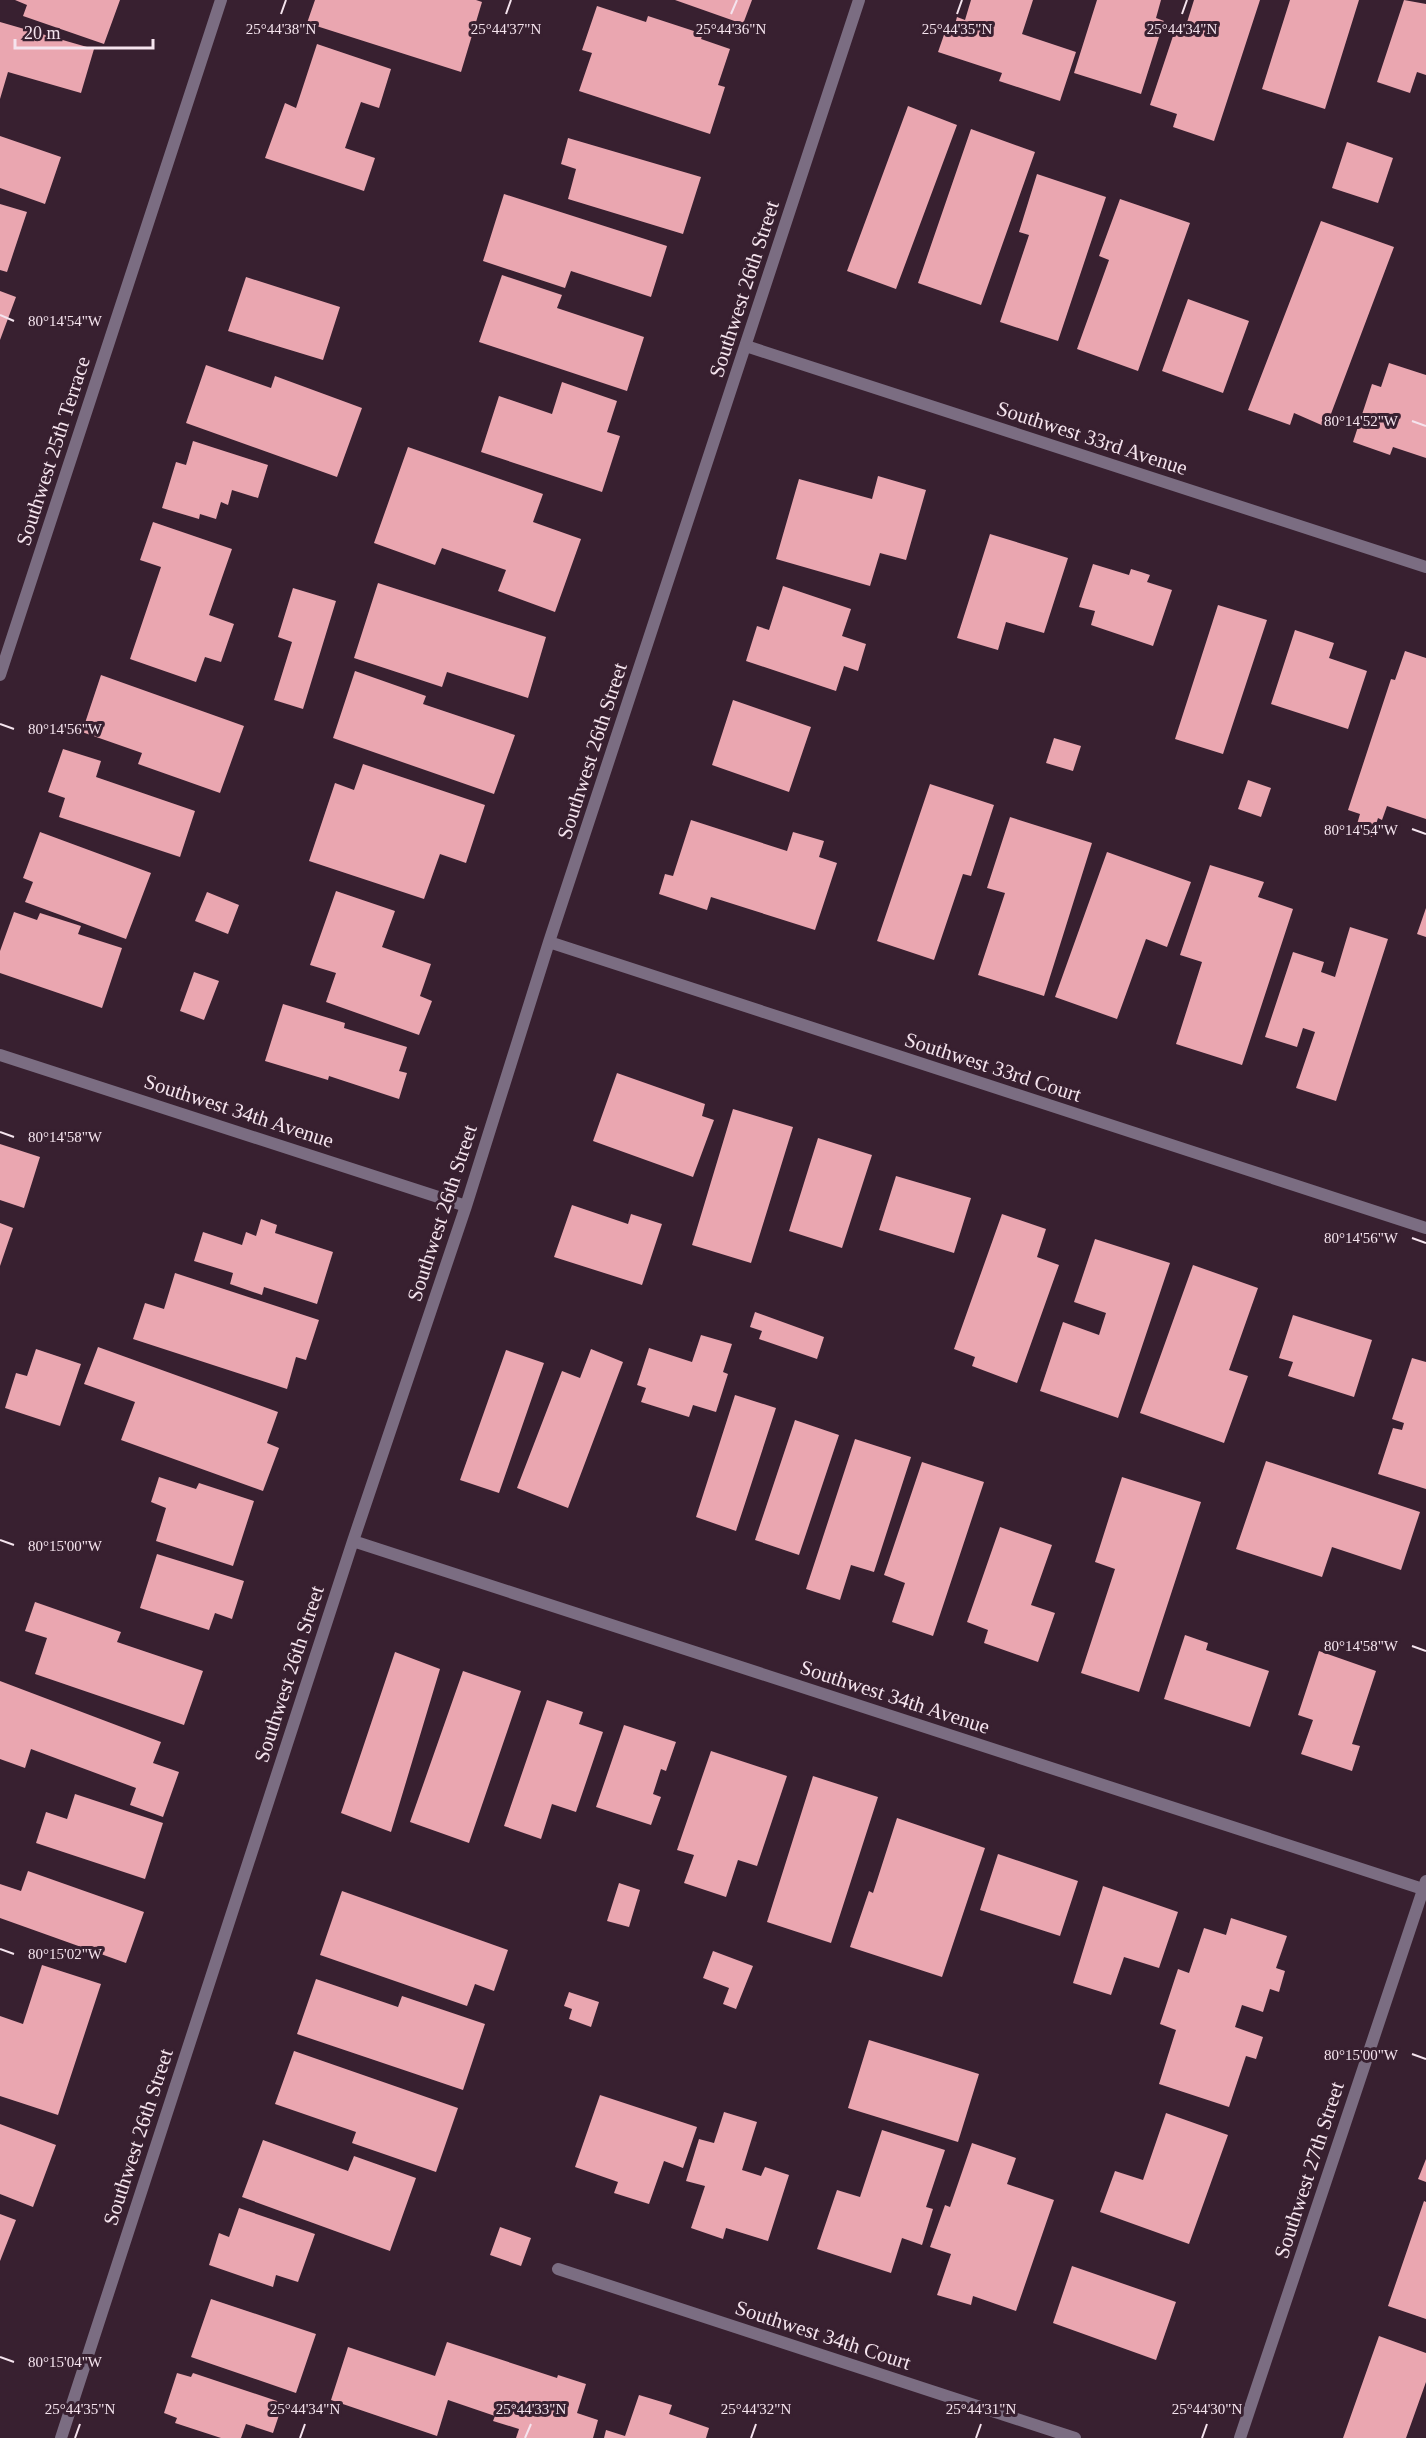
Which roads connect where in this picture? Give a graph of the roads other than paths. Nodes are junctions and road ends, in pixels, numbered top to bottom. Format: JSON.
{"nodes":[{"id":1,"x":222,"y":0,"type":"edge"},
{"id":2,"x":859,"y":0,"type":"edge"},
{"id":3,"x":746,"y":346,"type":"junction"},
{"id":4,"x":1426,"y":567,"type":"edge"},
{"id":5,"x":0,"y":675,"type":"edge"},
{"id":6,"x":549,"y":942,"type":"junction"},
{"id":7,"x":0,"y":1054,"type":"edge"},
{"id":8,"x":466,"y":1206,"type":"junction"},
{"id":9,"x":1426,"y":1228,"type":"edge"},
{"id":10,"x":353,"y":1541,"type":"junction"},
{"id":11,"x":1425,"y":1887,"type":"edge"},
{"id":12,"x":558,"y":2269,"type":"dead end"},
{"id":13,"x":60,"y":2438,"type":"edge"},
{"id":14,"x":1075,"y":2438,"type":"edge"},
{"id":15,"x":1240,"y":2438,"type":"edge"}],
"edges":[{"from":1,"to":5,"type":"street","name":"Southwest 25th Terrace"},
{"from":2,"to":3,"type":"street","name":"Southwest 26th Street"},
{"from":3,"to":4,"type":"street","name":"Southwest 33rd Avenue"},
{"from":3,"to":6,"type":"street","name":"Southwest 26th Street"},
{"from":6,"to":8,"type":"street","name":"Southwest 26th Street"},
{"from":6,"to":9,"type":"street","name":"Southwest 33rd Court"},
{"from":7,"to":8,"type":"street","name":"Southwest 34th Avenue"},
{"from":8,"to":10,"type":"street","name":"Southwest 26th Street"},
{"from":10,"to":11,"type":"street","name":"Southwest 34th Avenue"},
{"from":10,"to":13,"type":"street","name":"Southwest 26th Street"},
{"from":11,"to":15,"type":"street","name":"Southwest 27th Street"},
{"from":12,"to":14,"type":"street","name":"Southwest 34th Court"}]}
